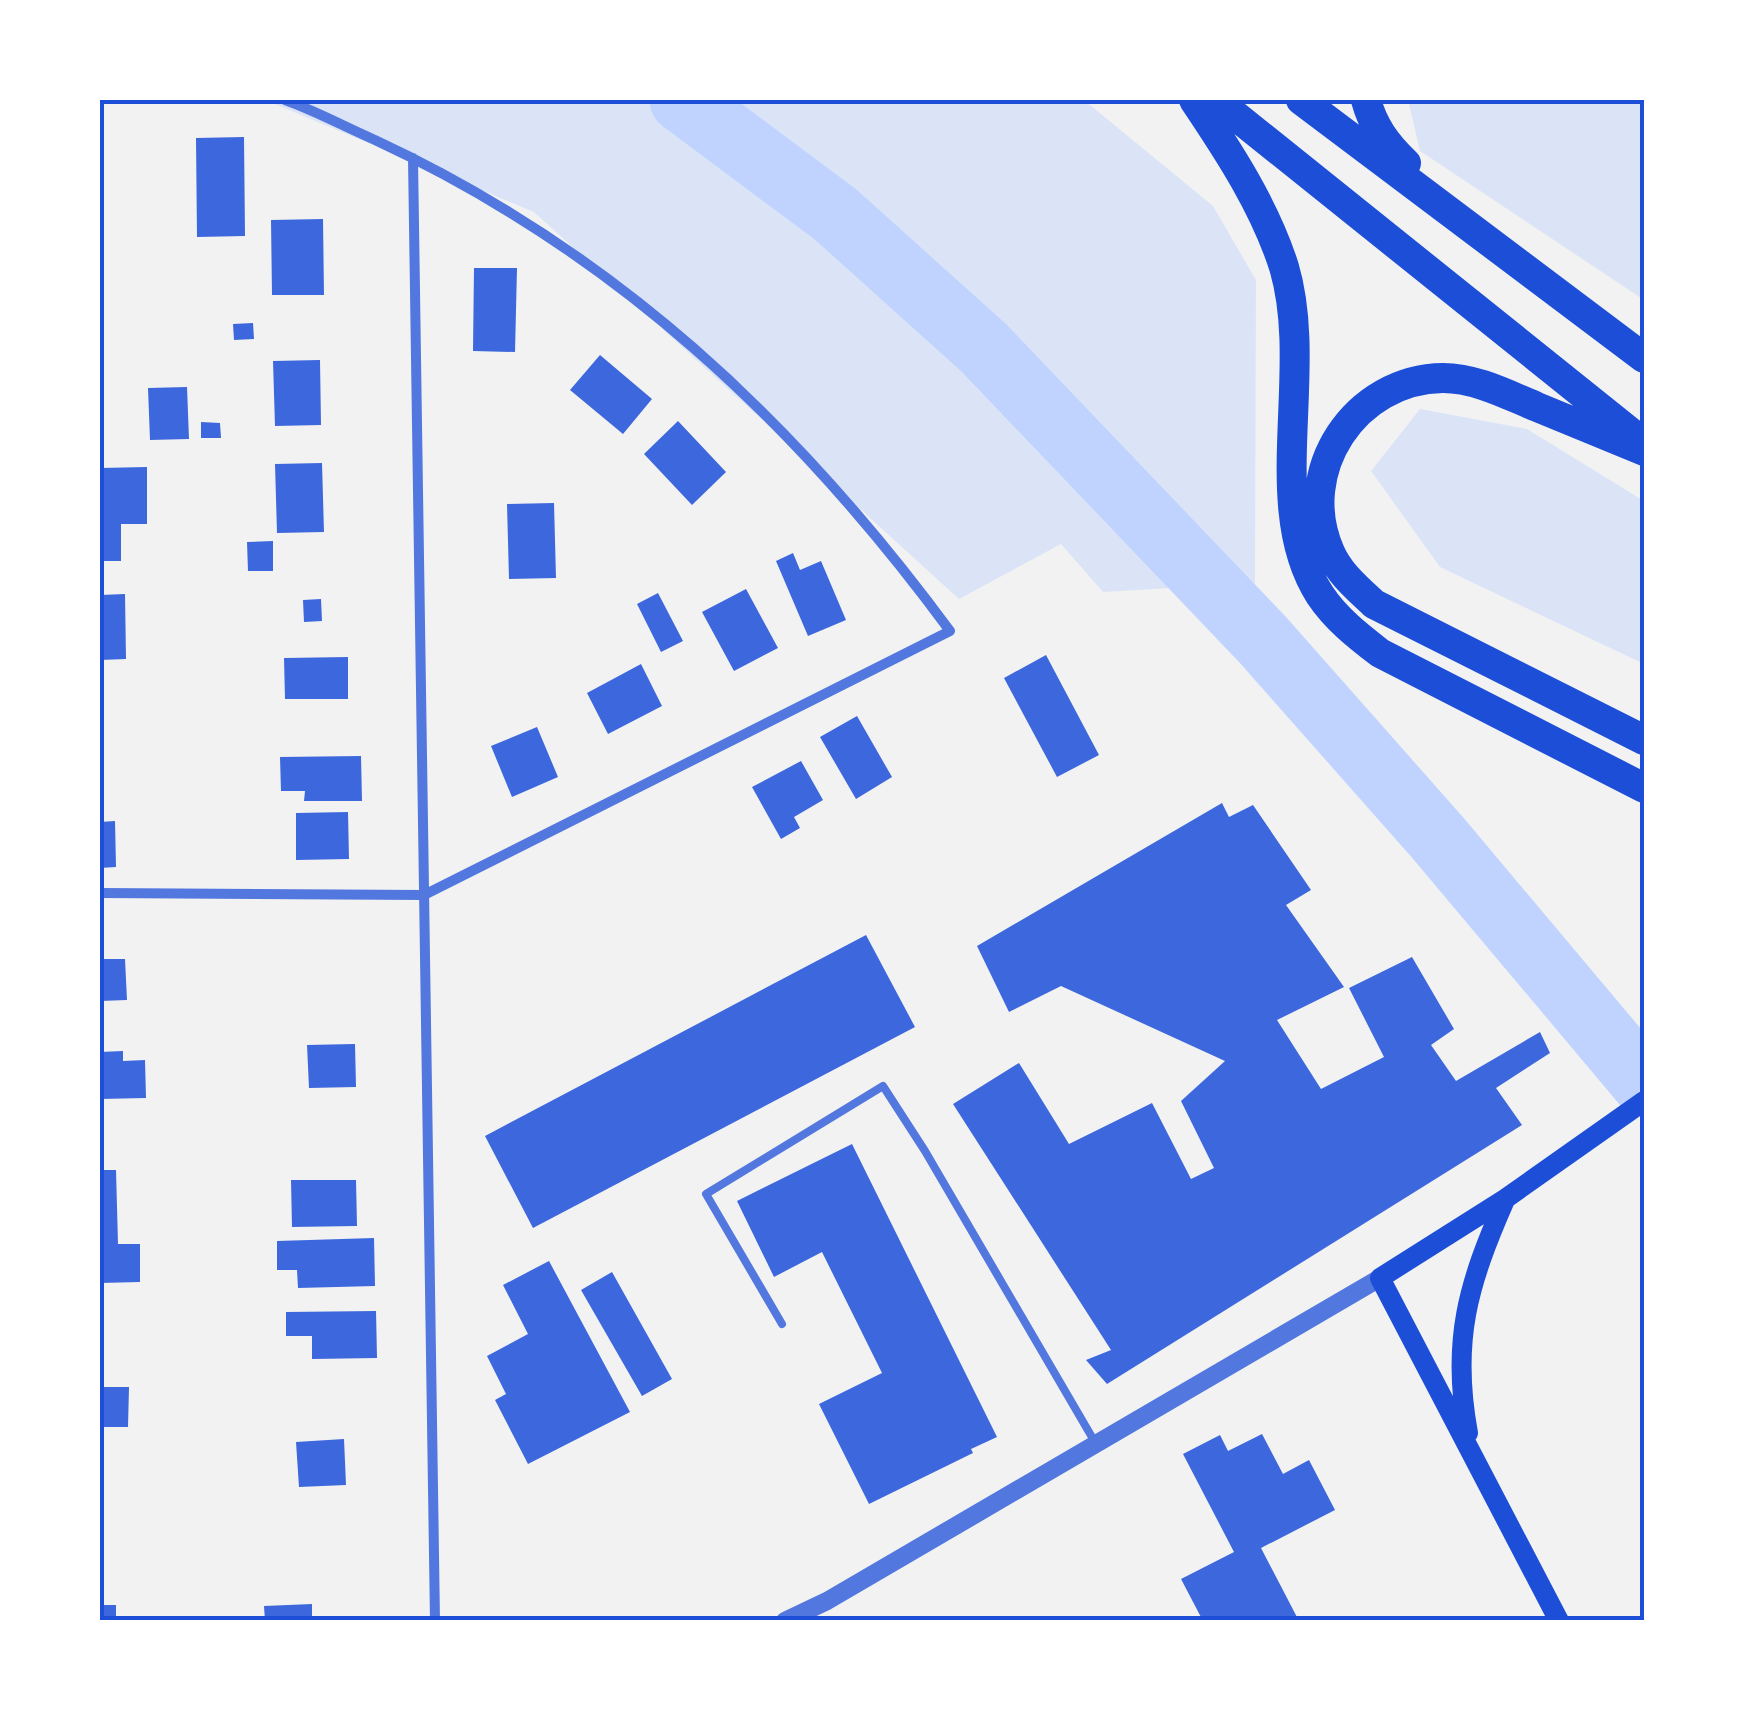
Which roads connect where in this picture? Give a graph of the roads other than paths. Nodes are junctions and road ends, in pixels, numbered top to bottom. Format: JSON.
{"nodes":[{"id":1,"x":285,"y":100,"type":"edge"},
{"id":2,"x":1194,"y":100,"type":"edge"},
{"id":3,"x":1216,"y":100,"type":"edge"},
{"id":4,"x":1301,"y":100,"type":"edge"},
{"id":5,"x":1366,"y":100,"type":"edge"},
{"id":6,"x":413,"y":158,"type":"junction"},
{"id":7,"x":1479,"y":235,"type":"junction"},
{"id":8,"x":1644,"y":358,"type":"edge"},
{"id":9,"x":1644,"y":443,"type":"edge"},
{"id":10,"x":1644,"y":451,"type":"edge"},
{"id":11,"x":1644,"y":740,"type":"edge"},
{"id":12,"x":1644,"y":788,"type":"edge"},
{"id":13,"x":100,"y":893,"type":"edge"},
{"id":14,"x":424,"y":896,"type":"junction"},
{"id":15,"x":1644,"y":1101,"type":"edge"},
{"id":16,"x":1506,"y":1199,"type":"junction"},
{"id":17,"x":1380,"y":1278,"type":"junction"},
{"id":18,"x":782,"y":1324,"type":"dead end"},
{"id":19,"x":1096,"y":1444,"type":"junction"},
{"id":20,"x":1472,"y":1455,"type":"junction"},
{"id":21,"x":435,"y":1621,"type":"edge"},
{"id":22,"x":786,"y":1621,"type":"edge"},
{"id":23,"x":1559,"y":1621,"type":"edge"}],
"edges":[{"from":1,"to":6,"type":"street"},
{"from":2,"to":12,"type":"highway"},
{"from":3,"to":9,"type":"highway"},
{"from":4,"to":7,"type":"highway"},
{"from":5,"to":7,"type":"highway"},
{"from":6,"to":14,"type":"street"},
{"from":6,"to":14,"type":"street"},
{"from":7,"to":8,"type":"highway"},
{"from":10,"to":11,"type":"highway"},
{"from":13,"to":14,"type":"street"},
{"from":14,"to":21,"type":"street"},
{"from":15,"to":16,"type":"main road"},
{"from":16,"to":17,"type":"main road"},
{"from":16,"to":20,"type":"main road"},
{"from":17,"to":19,"type":"street"},
{"from":17,"to":20,"type":"main road"},
{"from":18,"to":19,"type":"lane"},
{"from":19,"to":22,"type":"street"},
{"from":20,"to":23,"type":"main road"}]}
